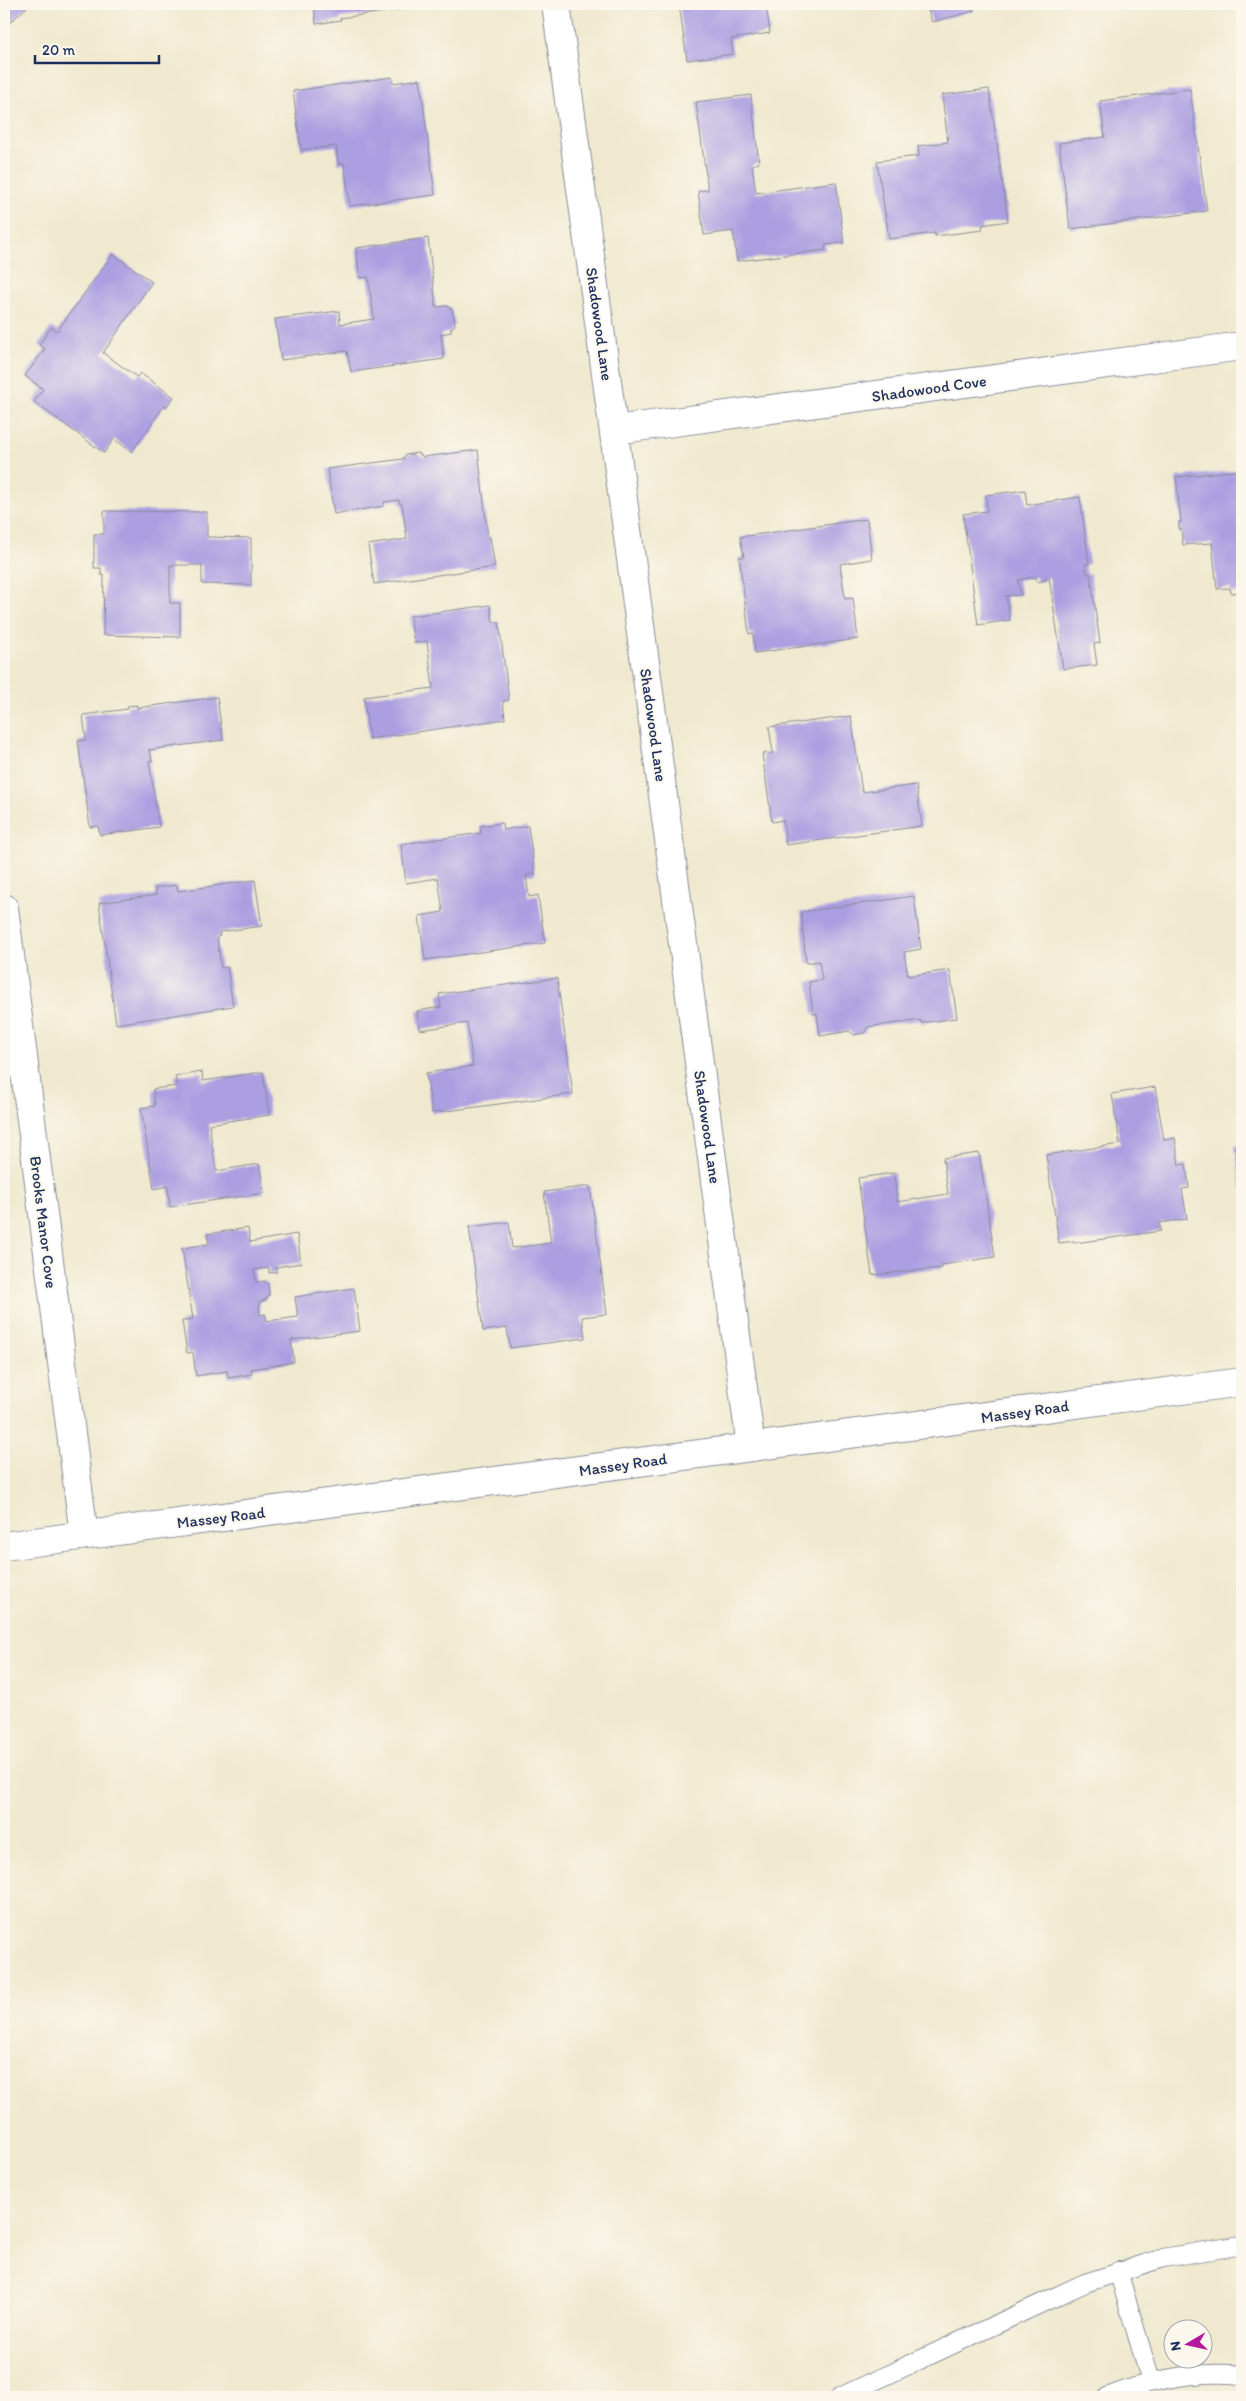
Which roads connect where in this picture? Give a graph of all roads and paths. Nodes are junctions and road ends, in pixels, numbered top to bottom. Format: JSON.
{"nodes":[{"id":1,"x":556,"y":4,"type":"edge"},
{"id":2,"x":1242,"y":346,"type":"edge"},
{"id":3,"x":615,"y":430,"type":"junction"},
{"id":4,"x":4,"y":908,"type":"edge"},
{"id":5,"x":1242,"y":1382,"type":"edge"},
{"id":6,"x":752,"y":1447,"type":"junction"},
{"id":7,"x":84,"y":1535,"type":"junction"},
{"id":8,"x":4,"y":1546,"type":"edge"},
{"id":9,"x":1242,"y":2245,"type":"edge"},
{"id":10,"x":1118,"y":2271,"type":"junction"},
{"id":11,"x":1242,"y":2375,"type":"edge"},
{"id":12,"x":1151,"y":2382,"type":"junction"},
{"id":13,"x":840,"y":2397,"type":"edge"},
{"id":14,"x":1107,"y":2397,"type":"edge"}],
"edges":[{"from":1,"to":3,"type":"street","name":"Shadowood Lane"},
{"from":2,"to":3,"type":"street","name":"Shadowood Cove"},
{"from":3,"to":6,"type":"street","name":"Shadowood Lane"},
{"from":4,"to":7,"type":"street","name":"Brooks Manor Cove"},
{"from":5,"to":6,"type":"street","name":"Massey Road"},
{"from":6,"to":7,"type":"street","name":"Massey Road"},
{"from":7,"to":8,"type":"street","name":"Massey Road"},
{"from":9,"to":10,"type":"lane"},
{"from":10,"to":12,"type":"lane"},
{"from":10,"to":13,"type":"lane"},
{"from":11,"to":12,"type":"lane"},
{"from":12,"to":14,"type":"lane"}]}
